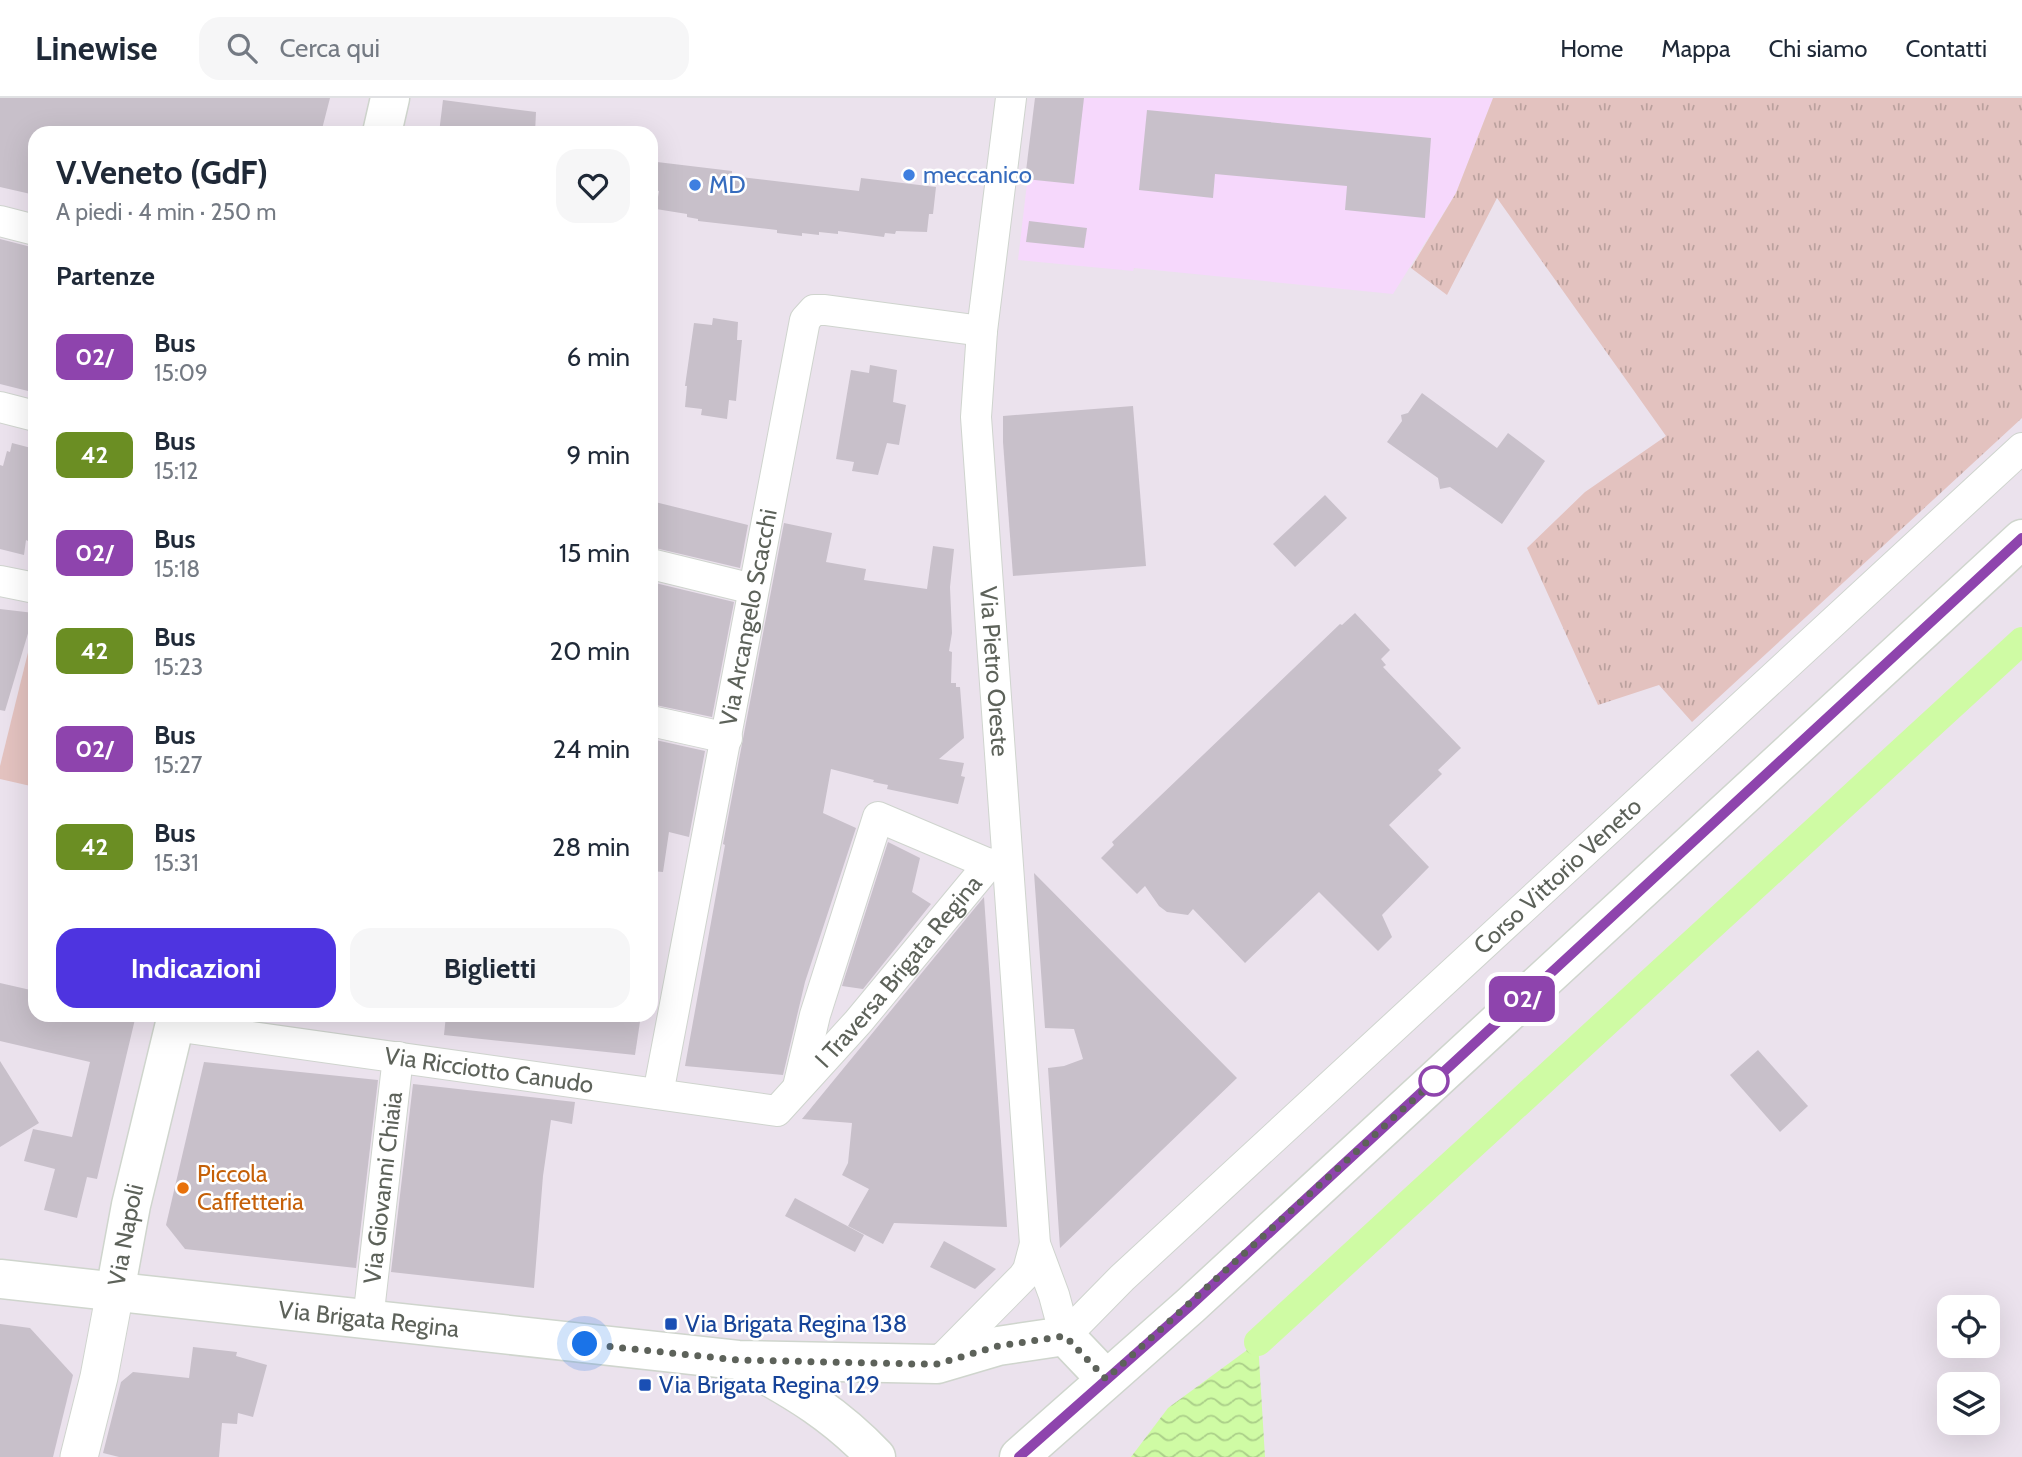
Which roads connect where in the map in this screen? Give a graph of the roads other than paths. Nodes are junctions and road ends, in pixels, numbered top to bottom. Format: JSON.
{"nodes":[{"id":1,"x":390,"y":98,"type":"edge"},
{"id":2,"x":1011,"y":98,"type":"edge"},
{"id":3,"x":384,"y":126,"type":"edge"},
{"id":4,"x":0,"y":221,"type":"edge"},
{"id":5,"x":28,"y":228,"type":"edge"},
{"id":6,"x":982,"y":331,"type":"junction"},
{"id":7,"x":0,"y":407,"type":"edge"},
{"id":8,"x":28,"y":414,"type":"edge"},
{"id":9,"x":2022,"y":448,"type":"edge"},
{"id":10,"x":2022,"y":539,"type":"edge"},
{"id":11,"x":658,"y":566,"type":"edge"},
{"id":12,"x":0,"y":581,"type":"edge"},
{"id":13,"x":28,"y":587,"type":"edge"},
{"id":14,"x":753,"y":589,"type":"junction"},
{"id":15,"x":658,"y":723,"type":"edge"},
{"id":16,"x":727,"y":738,"type":"junction"},
{"id":17,"x":998,"y":863,"type":"junction"},
{"id":18,"x":175,"y":1022,"type":"edge"},
{"id":19,"x":187,"y":1022,"type":"edge"},
{"id":20,"x":398,"y":1058,"type":"junction"},
{"id":21,"x":797,"y":1091,"type":"junction"},
{"id":22,"x":658,"y":1094,"type":"junction"},
{"id":23,"x":1035,"y":1244,"type":"junction"},
{"id":24,"x":0,"y":1279,"type":"edge"},
{"id":25,"x":115,"y":1292,"type":"junction"},
{"id":26,"x":368,"y":1320,"type":"junction"},
{"id":27,"x":1065,"y":1336,"type":"junction"},
{"id":28,"x":738,"y":1360,"type":"junction"},
{"id":29,"x":886,"y":1363,"type":"junction"},
{"id":30,"x":937,"y":1364,"type":"junction"},
{"id":31,"x":1106,"y":1379,"type":"junction"},
{"id":32,"x":864,"y":1445,"type":"edge"},
{"id":33,"x":79,"y":1457,"type":"edge"},
{"id":34,"x":1019,"y":1457,"type":"edge"}],
"edges":[{"from":1,"to":3,"type":"main road"},
{"from":2,"to":6,"type":"street","name":"Via Pietro Oreste"},
{"from":4,"to":5,"type":"street"},
{"from":6,"to":14,"type":"street","name":"Via Arcangelo Scacchi"},
{"from":6,"to":17,"type":"street","name":"Via Pietro Oreste"},
{"from":7,"to":8,"type":"street"},
{"from":9,"to":27,"type":"street","name":"Corso Vittorio Veneto"},
{"from":10,"to":31,"type":"main road"},
{"from":11,"to":14,"type":"street"},
{"from":12,"to":13,"type":"street"},
{"from":14,"to":16,"type":"street","name":"Via Arcangelo Scacchi"},
{"from":15,"to":16,"type":"street"},
{"from":16,"to":22,"type":"street","name":"Via Arcangelo Scacchi"},
{"from":17,"to":21,"type":"street","name":"I Traversa Brigata Regina"},
{"from":17,"to":21,"type":"street"},
{"from":17,"to":23,"type":"street","name":"Via Pietro Oreste"},
{"from":18,"to":25,"type":"main road","name":"Via Napoli"},
{"from":19,"to":20,"type":"street","name":"Via Ricciotto Canudo"},
{"from":20,"to":22,"type":"street","name":"Via Ricciotto Canudo"},
{"from":20,"to":26,"type":"street","name":"Via Giovanni Chiaia"},
{"from":21,"to":22,"type":"street","name":"Via Ricciotto Canudo"},
{"from":23,"to":27,"type":"street","name":"Via Pietro Oreste"},
{"from":23,"to":30,"type":"street","name":"Via Pietro Oreste"},
{"from":24,"to":25,"type":"main road","name":"Via Brigata Regina"},
{"from":25,"to":26,"type":"main road","name":"Via Brigata Regina"},
{"from":25,"to":33,"type":"street","name":"Via Napoli"},
{"from":26,"to":28,"type":"main road","name":"Via Brigata Regina"},
{"from":27,"to":30,"type":"main road","name":"Via Brigata Regina"},
{"from":27,"to":31,"type":"main road"},
{"from":28,"to":29,"type":"main road","name":"Via Brigata Regina"},
{"from":28,"to":32,"type":"main road"},
{"from":29,"to":30,"type":"main road","name":"Via Brigata Regina"},
{"from":29,"to":32,"type":"main road"},
{"from":31,"to":34,"type":"main road"}]}
